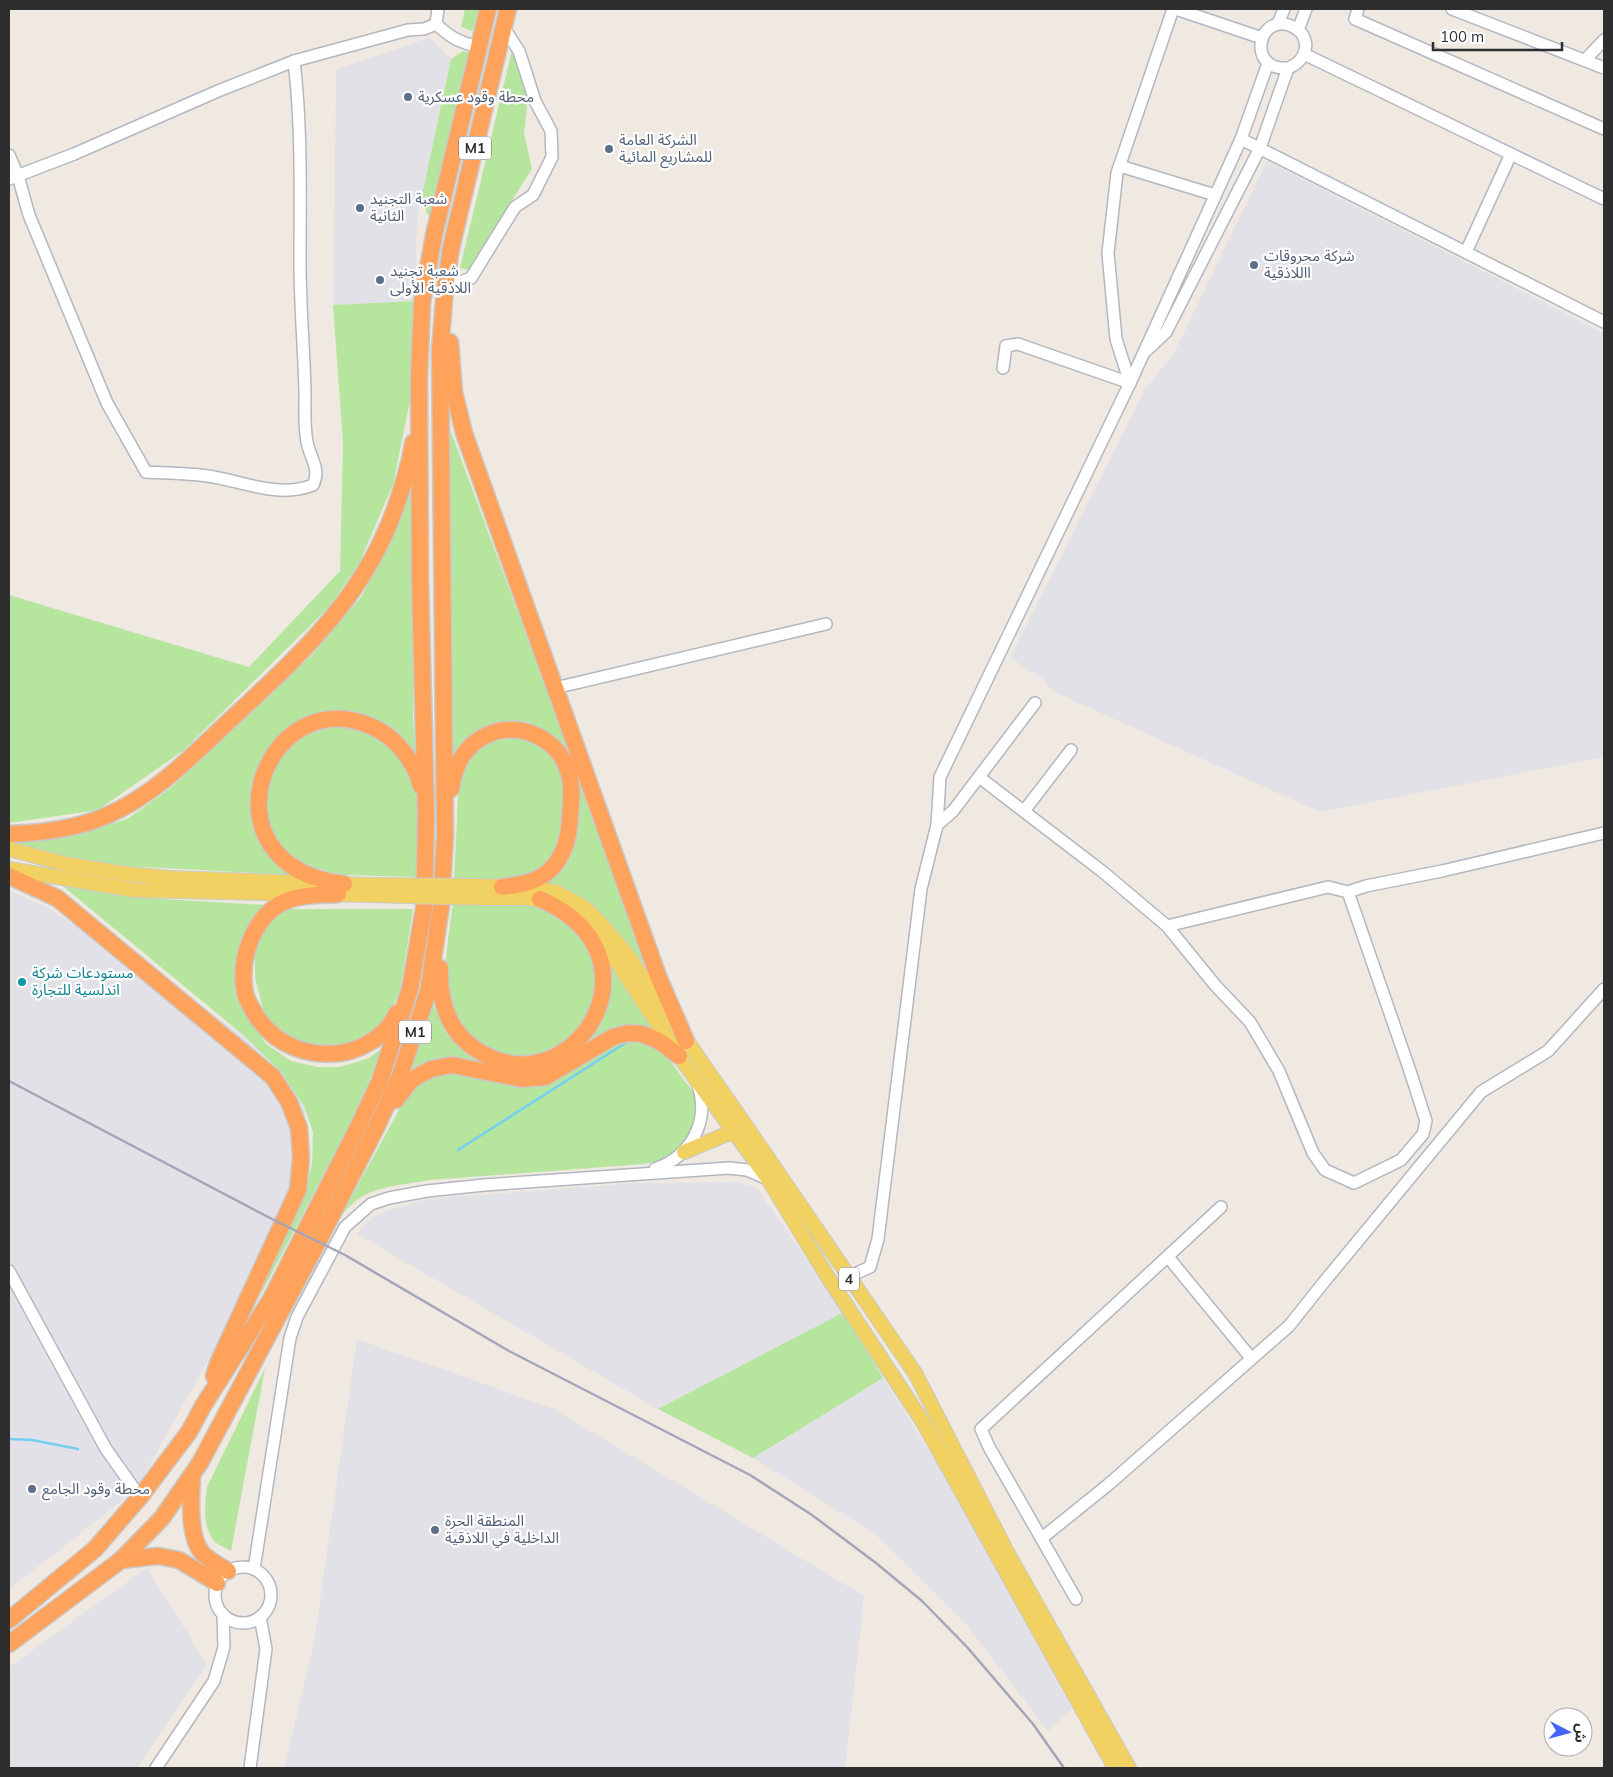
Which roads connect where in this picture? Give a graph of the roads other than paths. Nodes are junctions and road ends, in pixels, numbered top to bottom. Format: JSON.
{"nodes":[{"id":1,"x":438,"y":9,"type":"edge"},
{"id":2,"x":488,"y":9,"type":"edge"},
{"id":3,"x":508,"y":9,"type":"edge"},
{"id":4,"x":1174,"y":9,"type":"edge"},
{"id":5,"x":1284,"y":9,"type":"edge"},
{"id":6,"x":1306,"y":9,"type":"edge"},
{"id":7,"x":1358,"y":9,"type":"edge"},
{"id":8,"x":1452,"y":9,"type":"edge"},
{"id":9,"x":436,"y":24,"type":"junction"},
{"id":10,"x":1278,"y":24,"type":"junction"},
{"id":11,"x":504,"y":28,"type":"junction"},
{"id":12,"x":1298,"y":30,"type":"junction"},
{"id":13,"x":1262,"y":38,"type":"junction"},
{"id":14,"x":1604,"y":40,"type":"edge"},
{"id":15,"x":479,"y":46,"type":"junction"},
{"id":16,"x":1304,"y":54,"type":"junction"},
{"id":17,"x":1585,"y":60,"type":"junction"},
{"id":18,"x":294,"y":61,"type":"junction"},
{"id":19,"x":1268,"y":63,"type":"junction"},
{"id":20,"x":1288,"y":68,"type":"junction"},
{"id":21,"x":1604,"y":68,"type":"edge"},
{"id":22,"x":1604,"y":129,"type":"edge"},
{"id":23,"x":1241,"y":139,"type":"junction"},
{"id":24,"x":1260,"y":148,"type":"junction"},
{"id":25,"x":1512,"y":154,"type":"junction"},
{"id":26,"x":9,"y":155,"type":"edge"},
{"id":27,"x":1120,"y":166,"type":"junction"},
{"id":28,"x":13,"y":177,"type":"edge"},
{"id":29,"x":1215,"y":195,"type":"junction"},
{"id":30,"x":1604,"y":200,"type":"edge"},
{"id":31,"x":1466,"y":252,"type":"junction"},
{"id":32,"x":445,"y":288,"type":"junction"},
{"id":33,"x":1604,"y":322,"type":"edge"},
{"id":34,"x":1143,"y":354,"type":"junction"},
{"id":35,"x":1003,"y":368,"type":"dead end"},
{"id":36,"x":419,"y":378,"type":"junction"},
{"id":37,"x":1130,"y":383,"type":"junction"},
{"id":38,"x":826,"y":624,"type":"dead end"},
{"id":39,"x":556,"y":688,"type":"junction"},
{"id":40,"x":1035,"y":703,"type":"dead end"},
{"id":41,"x":1071,"y":750,"type":"dead end"},
{"id":42,"x":979,"y":776,"type":"junction"},
{"id":43,"x":1024,"y":811,"type":"junction"},
{"id":44,"x":426,"y":815,"type":"junction"},
{"id":45,"x":937,"y":825,"type":"junction"},
{"id":46,"x":1604,"y":833,"type":"edge"},
{"id":47,"x":9,"y":834,"type":"edge"},
{"id":48,"x":445,"y":836,"type":"junction"},
{"id":49,"x":9,"y":849,"type":"edge"},
{"id":50,"x":9,"y":869,"type":"edge"},
{"id":51,"x":9,"y":876,"type":"edge"},
{"id":52,"x":502,"y":887,"type":"junction"},
{"id":53,"x":341,"y":889,"type":"junction"},
{"id":54,"x":480,"y":892,"type":"junction"},
{"id":55,"x":1348,"y":892,"type":"junction"},
{"id":56,"x":540,"y":899,"type":"junction"},
{"id":57,"x":441,"y":906,"type":"junction"},
{"id":58,"x":1167,"y":926,"type":"junction"},
{"id":59,"x":410,"y":989,"type":"junction"},
{"id":60,"x":1604,"y":989,"type":"edge"},
{"id":61,"x":683,"y":1049,"type":"junction"},
{"id":62,"x":697,"y":1081,"type":"junction"},
{"id":63,"x":377,"y":1126,"type":"junction"},
{"id":64,"x":746,"y":1126,"type":"junction"},
{"id":65,"x":733,"y":1132,"type":"junction"},
{"id":66,"x":684,"y":1152,"type":"junction"},
{"id":67,"x":642,"y":1174,"type":"junction"},
{"id":68,"x":768,"y":1179,"type":"junction"},
{"id":69,"x":1221,"y":1207,"type":"dead end"},
{"id":70,"x":1168,"y":1257,"type":"junction"},
{"id":71,"x":9,"y":1271,"type":"edge"},
{"id":72,"x":848,"y":1277,"type":"junction"},
{"id":73,"x":1251,"y":1358,"type":"junction"},
{"id":74,"x":203,"y":1406,"type":"junction"},
{"id":75,"x":192,"y":1476,"type":"junction"},
{"id":76,"x":140,"y":1497,"type":"junction"},
{"id":77,"x":1042,"y":1538,"type":"junction"},
{"id":78,"x":121,"y":1560,"type":"junction"},
{"id":79,"x":254,"y":1569,"type":"junction"},
{"id":80,"x":223,"y":1577,"type":"junction"},
{"id":81,"x":1076,"y":1599,"type":"dead end"},
{"id":82,"x":223,"y":1614,"type":"junction"},
{"id":83,"x":260,"y":1617,"type":"junction"},
{"id":84,"x":9,"y":1620,"type":"edge"},
{"id":85,"x":9,"y":1644,"type":"edge"},
{"id":86,"x":156,"y":1768,"type":"edge"},
{"id":87,"x":250,"y":1768,"type":"edge"},
{"id":88,"x":1115,"y":1768,"type":"edge"},
{"id":89,"x":1129,"y":1768,"type":"edge"}],
"edges":[{"from":1,"to":9,"type":"street"},
{"from":2,"to":15,"type":"highway","number":"M1"},
{"from":3,"to":11,"type":"highway","number":"M1"},
{"from":4,"to":13,"type":"street"},
{"from":4,"to":27,"type":"street"},
{"from":5,"to":10,"type":"street"},
{"from":6,"to":12,"type":"street"},
{"from":7,"to":22,"type":"street"},
{"from":8,"to":17,"type":"street"},
{"from":9,"to":15,"type":"street"},
{"from":9,"to":18,"type":"street"},
{"from":10,"to":12,"type":"street"},
{"from":10,"to":13,"type":"street"},
{"from":11,"to":32,"type":"highway","number":"M1"},
{"from":11,"to":32,"type":"street"},
{"from":12,"to":16,"type":"street"},
{"from":13,"to":19,"type":"street"},
{"from":14,"to":17,"type":"street"},
{"from":15,"to":36,"type":"highway","number":"M1"},
{"from":16,"to":20,"type":"street"},
{"from":16,"to":25,"type":"street"},
{"from":17,"to":21,"type":"street"},
{"from":18,"to":28,"type":"street"},
{"from":18,"to":28,"type":"street"},
{"from":19,"to":20,"type":"street"},
{"from":19,"to":23,"type":"street"},
{"from":20,"to":24,"type":"street"},
{"from":23,"to":24,"type":"street"},
{"from":23,"to":29,"type":"street"},
{"from":24,"to":31,"type":"street"},
{"from":24,"to":34,"type":"street"},
{"from":25,"to":30,"type":"street"},
{"from":25,"to":31,"type":"street"},
{"from":26,"to":28,"type":"street"},
{"from":27,"to":29,"type":"street"},
{"from":27,"to":37,"type":"street"},
{"from":29,"to":34,"type":"street"},
{"from":31,"to":33,"type":"street"},
{"from":32,"to":39,"type":"highway"},
{"from":32,"to":48,"type":"highway","number":"M1"},
{"from":34,"to":37,"type":"street"},
{"from":35,"to":37,"type":"street"},
{"from":36,"to":44,"type":"highway","number":"M1"},
{"from":36,"to":47,"type":"highway"},
{"from":37,"to":45,"type":"street"},
{"from":38,"to":39,"type":"street"},
{"from":39,"to":61,"type":"highway"},
{"from":40,"to":42,"type":"street"},
{"from":41,"to":43,"type":"street"},
{"from":42,"to":43,"type":"street"},
{"from":42,"to":45,"type":"street"},
{"from":43,"to":58,"type":"street"},
{"from":44,"to":53,"type":"highway"},
{"from":44,"to":59,"type":"highway","number":"M1"},
{"from":45,"to":72,"type":"street"},
{"from":46,"to":55,"type":"street"},
{"from":48,"to":52,"type":"highway"},
{"from":48,"to":57,"type":"highway","number":"M1"},
{"from":49,"to":53,"type":"main road"},
{"from":50,"to":53,"type":"main road"},
{"from":51,"to":74,"type":"highway"},
{"from":52,"to":54,"type":"main road","number":"4"},
{"from":52,"to":61,"type":"main road","number":"4"},
{"from":53,"to":54,"type":"main road","bridge":true},
{"from":53,"to":59,"type":"highway"},
{"from":54,"to":56,"type":"main road","number":"4"},
{"from":55,"to":58,"type":"street"},
{"from":55,"to":58,"type":"street"},
{"from":56,"to":57,"type":"highway"},
{"from":56,"to":61,"type":"main road","number":"4"},
{"from":57,"to":63,"type":"highway","number":"M1"},
{"from":59,"to":74,"type":"highway","number":"M1"},
{"from":60,"to":73,"type":"street"},
{"from":61,"to":62,"type":"main road","number":"4"},
{"from":61,"to":63,"type":"highway"},
{"from":61,"to":64,"type":"main road","number":"4"},
{"from":62,"to":65,"type":"main road","number":"4"},
{"from":62,"to":66,"type":"street"},
{"from":63,"to":75,"type":"highway","number":"M1"},
{"from":64,"to":65,"type":"main road"},
{"from":64,"to":72,"type":"main road","number":"4"},
{"from":65,"to":66,"type":"main road"},
{"from":65,"to":68,"type":"main road","number":"4"},
{"from":66,"to":67,"type":"street"},
{"from":67,"to":68,"type":"street"},
{"from":67,"to":79,"type":"street"},
{"from":68,"to":88,"type":"main road","number":"4"},
{"from":69,"to":70,"type":"street"},
{"from":70,"to":73,"type":"street"},
{"from":70,"to":77,"type":"street"},
{"from":71,"to":76,"type":"street"},
{"from":72,"to":89,"type":"main road","number":"4"},
{"from":73,"to":77,"type":"street"},
{"from":74,"to":76,"type":"highway","number":"M1"},
{"from":75,"to":78,"type":"highway","number":"M1"},
{"from":75,"to":80,"type":"highway"},
{"from":76,"to":84,"type":"highway","number":"M1"},
{"from":77,"to":81,"type":"street"},
{"from":78,"to":80,"type":"highway"},
{"from":78,"to":85,"type":"highway","number":"M1"},
{"from":79,"to":80,"type":"street"},
{"from":79,"to":83,"type":"street"},
{"from":80,"to":82,"type":"street"},
{"from":82,"to":83,"type":"street"},
{"from":82,"to":86,"type":"street"},
{"from":83,"to":87,"type":"street"}]}
